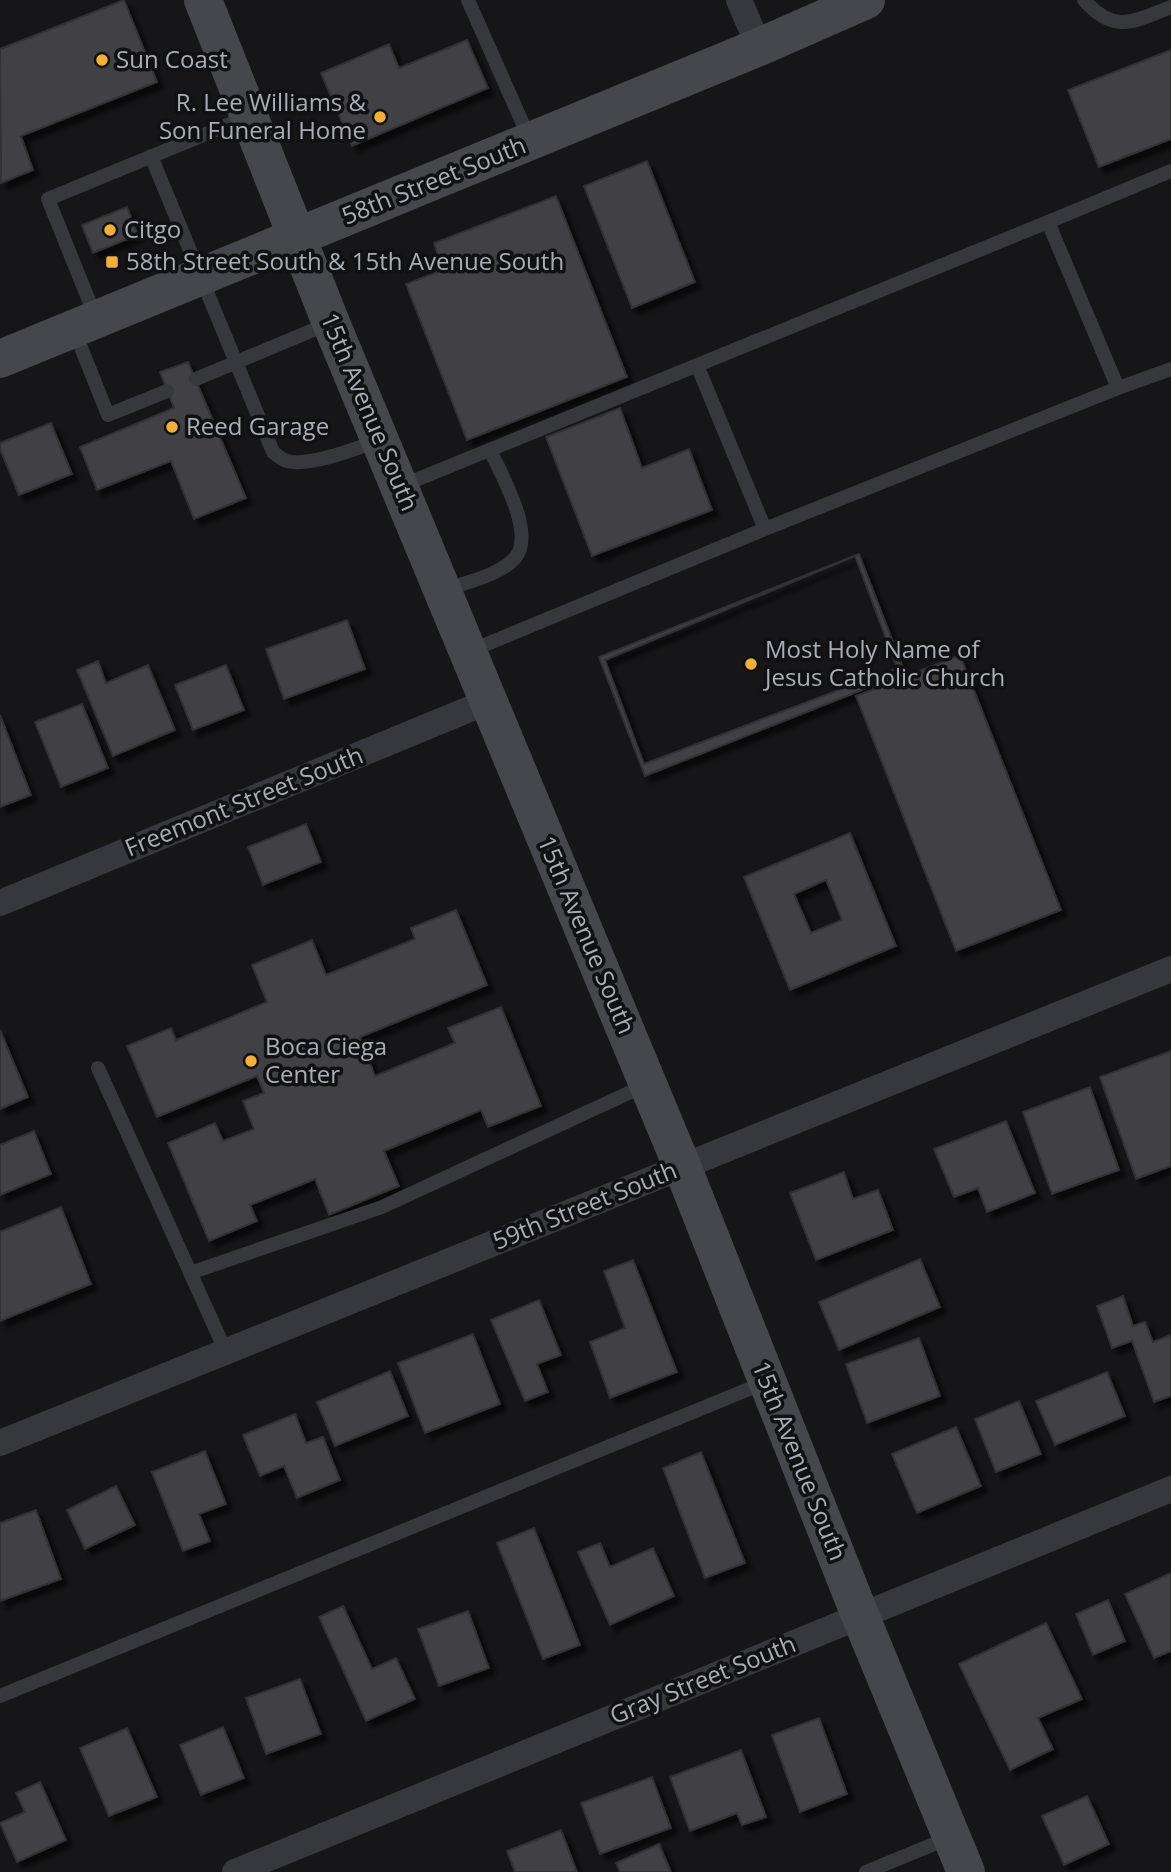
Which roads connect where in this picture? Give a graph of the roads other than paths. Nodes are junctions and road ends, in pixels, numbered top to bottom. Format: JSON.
{"nodes":[{"id":1,"x":203,"y":0,"type":"edge"},
{"id":2,"x":468,"y":0,"type":"edge"},
{"id":3,"x":740,"y":0,"type":"edge"},
{"id":4,"x":866,"y":0,"type":"edge"},
{"id":5,"x":1084,"y":0,"type":"edge"},
{"id":6,"x":1171,"y":7,"type":"edge"},
{"id":7,"x":759,"y":47,"type":"junction"},
{"id":8,"x":248,"y":116,"type":"junction"},
{"id":9,"x":531,"y":141,"type":"junction"},
{"id":10,"x":151,"y":156,"type":"junction"},
{"id":11,"x":1171,"y":171,"type":"edge"},
{"id":12,"x":1048,"y":222,"type":"junction"},
{"id":13,"x":296,"y":237,"type":"junction"},
{"id":14,"x":201,"y":276,"type":"junction"},
{"id":15,"x":331,"y":323,"type":"junction"},
{"id":16,"x":85,"y":324,"type":"junction"},
{"id":17,"x":0,"y":359,"type":"edge"},
{"id":18,"x":236,"y":361,"type":"junction"},
{"id":19,"x":697,"y":365,"type":"junction"},
{"id":20,"x":1171,"y":369,"type":"edge"},
{"id":21,"x":196,"y":379,"type":"dead end"},
{"id":22,"x":1118,"y":388,"type":"junction"},
{"id":23,"x":167,"y":391,"type":"dead end"},
{"id":24,"x":380,"y":440,"type":"junction"},
{"id":25,"x":490,"y":450,"type":"junction"},
{"id":26,"x":400,"y":486,"type":"junction"},
{"id":27,"x":765,"y":529,"type":"junction"},
{"id":28,"x":443,"y":591,"type":"junction"},
{"id":29,"x":468,"y":652,"type":"junction"},
{"id":30,"x":489,"y":701,"type":"junction"},
{"id":31,"x":0,"y":903,"type":"edge"},
{"id":32,"x":1171,"y":969,"type":"edge"},
{"id":33,"x":98,"y":1068,"type":"dead end"},
{"id":34,"x":648,"y":1084,"type":"junction"},
{"id":35,"x":682,"y":1166,"type":"junction"},
{"id":36,"x":190,"y":1273,"type":"junction"},
{"id":37,"x":226,"y":1352,"type":"junction"},
{"id":38,"x":768,"y":1381,"type":"junction"},
{"id":39,"x":0,"y":1443,"type":"edge"},
{"id":40,"x":1171,"y":1489,"type":"edge"},
{"id":41,"x":860,"y":1615,"type":"junction"},
{"id":42,"x":0,"y":1696,"type":"edge"},
{"id":43,"x":952,"y":1836,"type":"junction"},
{"id":44,"x":235,"y":1872,"type":"edge"},
{"id":45,"x":866,"y":1872,"type":"edge"},
{"id":46,"x":966,"y":1872,"type":"edge"}],
"edges":[{"from":1,"to":8,"type":"street","name":"15th Avenue South"},
{"from":2,"to":9,"type":"lane"},
{"from":3,"to":7,"type":"street"},
{"from":4,"to":7,"type":"street","name":"58th Street South"},
{"from":5,"to":6,"type":"lane"},
{"from":7,"to":9,"type":"street","name":"58th Street South"},
{"from":8,"to":10,"type":"lane"},
{"from":8,"to":13,"type":"street","name":"15th Avenue South"},
{"from":9,"to":13,"type":"street","name":"58th Street South"},
{"from":10,"to":14,"type":"lane"},
{"from":10,"to":16,"type":"lane"},
{"from":11,"to":12,"type":"lane"},
{"from":12,"to":19,"type":"lane"},
{"from":12,"to":22,"type":"lane"},
{"from":13,"to":14,"type":"street","name":"58th Street South"},
{"from":13,"to":15,"type":"street","name":"15th Avenue South"},
{"from":14,"to":16,"type":"street","name":"58th Street South"},
{"from":14,"to":18,"type":"lane"},
{"from":15,"to":18,"type":"lane"},
{"from":15,"to":24,"type":"street","name":"15th Avenue South"},
{"from":16,"to":17,"type":"street","name":"58th Street South"},
{"from":16,"to":23,"type":"lane"},
{"from":18,"to":21,"type":"lane"},
{"from":18,"to":24,"type":"lane"},
{"from":19,"to":25,"type":"lane"},
{"from":19,"to":27,"type":"lane"},
{"from":20,"to":22,"type":"lane"},
{"from":22,"to":27,"type":"lane"},
{"from":24,"to":26,"type":"street","name":"15th Avenue South"},
{"from":25,"to":26,"type":"lane"},
{"from":25,"to":28,"type":"lane"},
{"from":26,"to":28,"type":"street","name":"15th Avenue South"},
{"from":27,"to":29,"type":"lane"},
{"from":28,"to":29,"type":"street","name":"15th Avenue South"},
{"from":29,"to":30,"type":"street","name":"15th Avenue South"},
{"from":30,"to":31,"type":"street","name":"Freemont Street South"},
{"from":30,"to":34,"type":"street","name":"15th Avenue South"},
{"from":32,"to":35,"type":"street","name":"59th Street South"},
{"from":33,"to":36,"type":"lane"},
{"from":34,"to":35,"type":"street","name":"15th Avenue South"},
{"from":34,"to":36,"type":"lane"},
{"from":35,"to":37,"type":"street","name":"59th Street South"},
{"from":35,"to":38,"type":"street","name":"15th Avenue South"},
{"from":36,"to":37,"type":"lane"},
{"from":37,"to":39,"type":"street","name":"59th Street South"},
{"from":38,"to":41,"type":"street","name":"15th Avenue South"},
{"from":38,"to":42,"type":"lane"},
{"from":40,"to":41,"type":"street","name":"Gray Street South"},
{"from":41,"to":43,"type":"street","name":"15th Avenue South"},
{"from":41,"to":44,"type":"street","name":"Gray Street South"},
{"from":43,"to":45,"type":"lane"},
{"from":43,"to":46,"type":"street","name":"15th Avenue South"}]}
